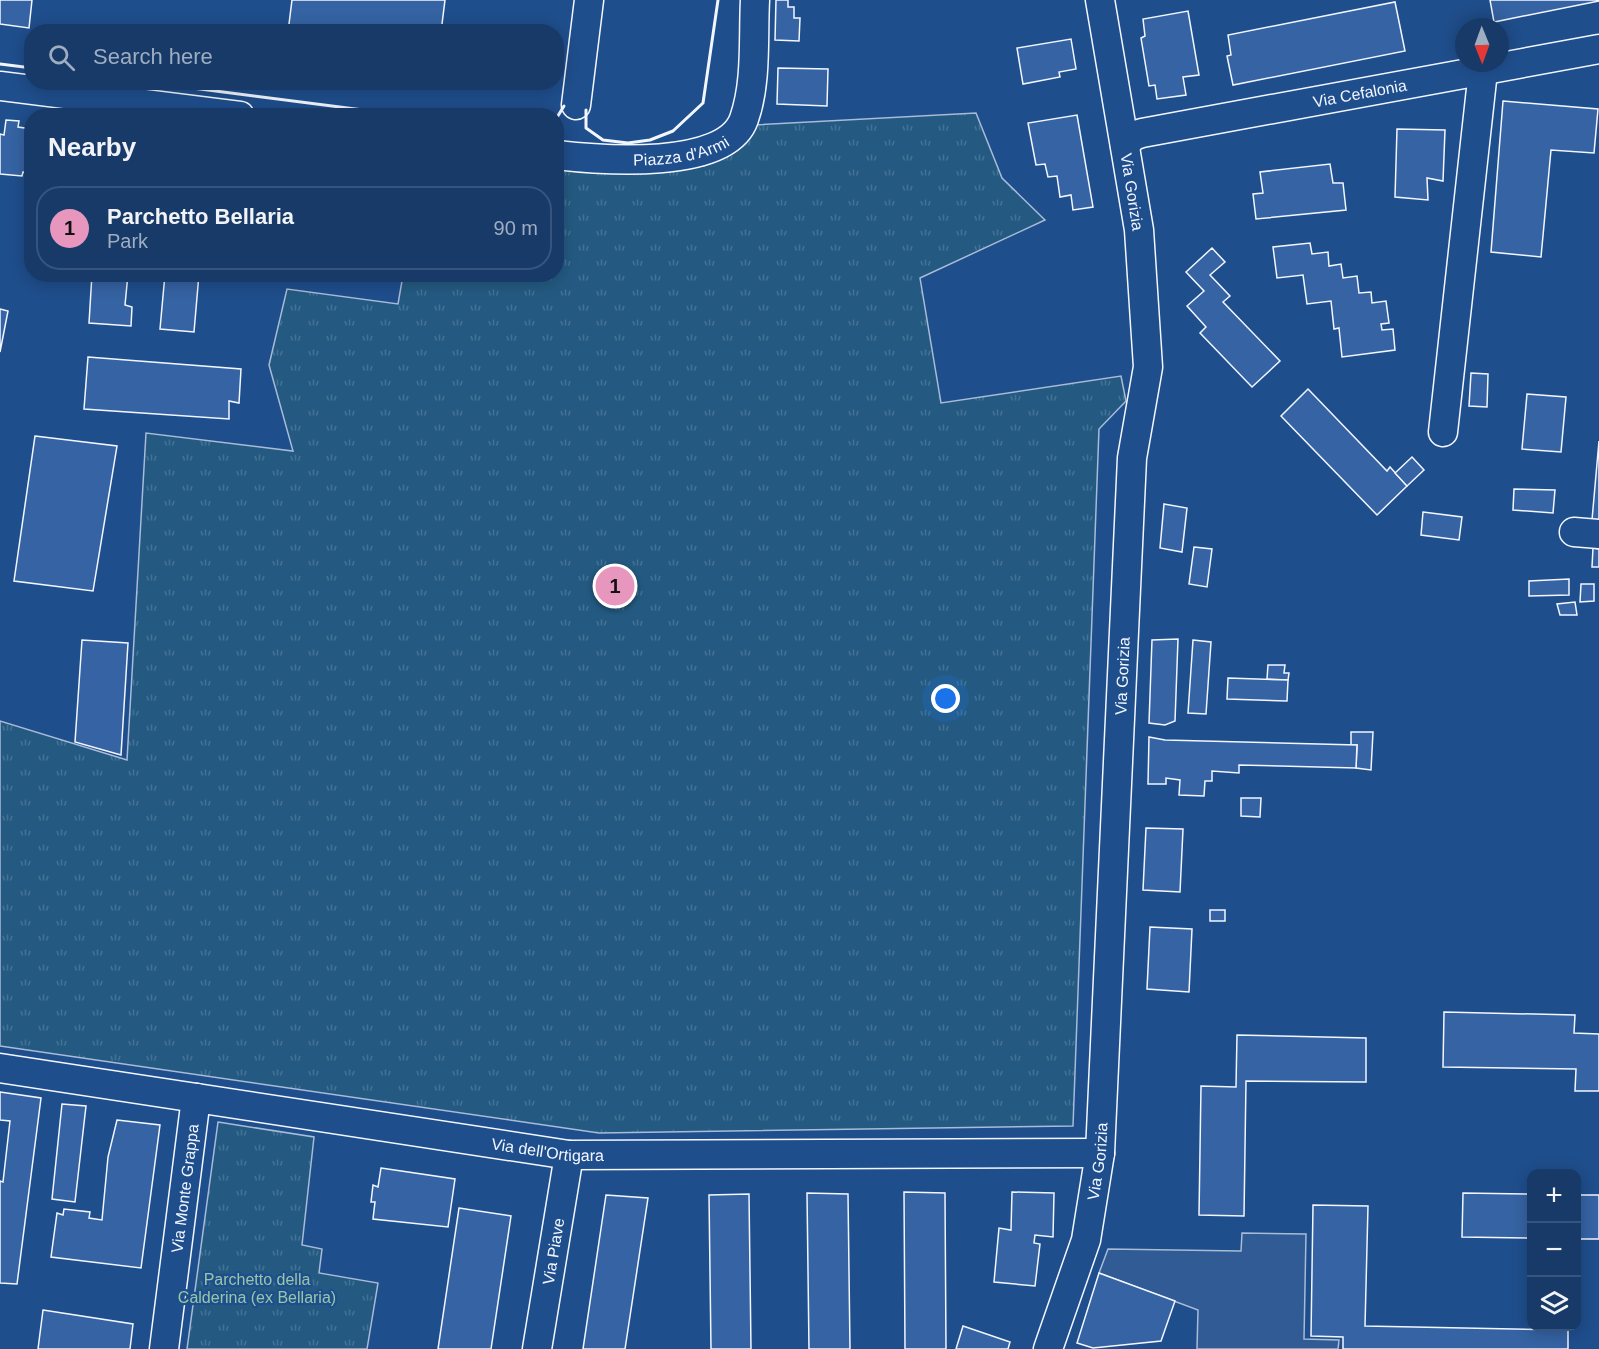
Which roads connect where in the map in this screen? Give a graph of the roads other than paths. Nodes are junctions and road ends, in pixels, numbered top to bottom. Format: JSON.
{"nodes":[{"id":1,"x":589,"y":0,"type":"edge"},
{"id":2,"x":755,"y":0,"type":"edge"},
{"id":3,"x":1100,"y":0,"type":"edge"},
{"id":4,"x":1599,"y":49,"type":"edge"},
{"id":5,"x":1509,"y":66,"type":"edge"},
{"id":6,"x":1478,"y":72,"type":"edge"},
{"id":7,"x":1483,"y":72,"type":"edge"},
{"id":8,"x":0,"y":86,"type":"edge"},
{"id":9,"x":24,"y":89,"type":"edge"},
{"id":10,"x":32,"y":90,"type":"edge"},
{"id":11,"x":576,"y":105,"type":"dead end"},
{"id":12,"x":176,"y":108,"type":"edge"},
{"id":13,"x":1125,"y":145,"type":"junction"},
{"id":14,"x":564,"y":156,"type":"edge"},
{"id":15,"x":1443,"y":432,"type":"dead end"},
{"id":16,"x":0,"y":1068,"type":"edge"},
{"id":17,"x":196,"y":1098,"type":"junction"},
{"id":18,"x":1100,"y":1154,"type":"junction"},
{"id":19,"x":569,"y":1155,"type":"junction"},
{"id":20,"x":164,"y":1349,"type":"edge"},
{"id":21,"x":537,"y":1349,"type":"edge"},
{"id":22,"x":1048,"y":1349,"type":"edge"}],
"edges":[{"from":1,"to":11,"type":"street"},
{"from":2,"to":14,"type":"street","name":"Piazza d'Armi"},
{"from":3,"to":13,"type":"street","name":"Via Gorizia"},
{"from":4,"to":5,"type":"street","name":"Via Cefalonia"},
{"from":6,"to":13,"type":"street","name":"Via Cefalonia"},
{"from":7,"to":15,"type":"street"},
{"from":8,"to":9,"type":"street"},
{"from":10,"to":12,"type":"street"},
{"from":13,"to":18,"type":"street","name":"Via Gorizia"},
{"from":16,"to":17,"type":"street","name":"Via dell'Ortigara"},
{"from":17,"to":19,"type":"street","name":"Via dell'Ortigara"},
{"from":17,"to":20,"type":"street","name":"Via Monte Grappa"},
{"from":18,"to":19,"type":"street","name":"Via dell'Ortigara"},
{"from":18,"to":22,"type":"street","name":"Via Gorizia"},
{"from":19,"to":21,"type":"street","name":"Via Piave"}]}
